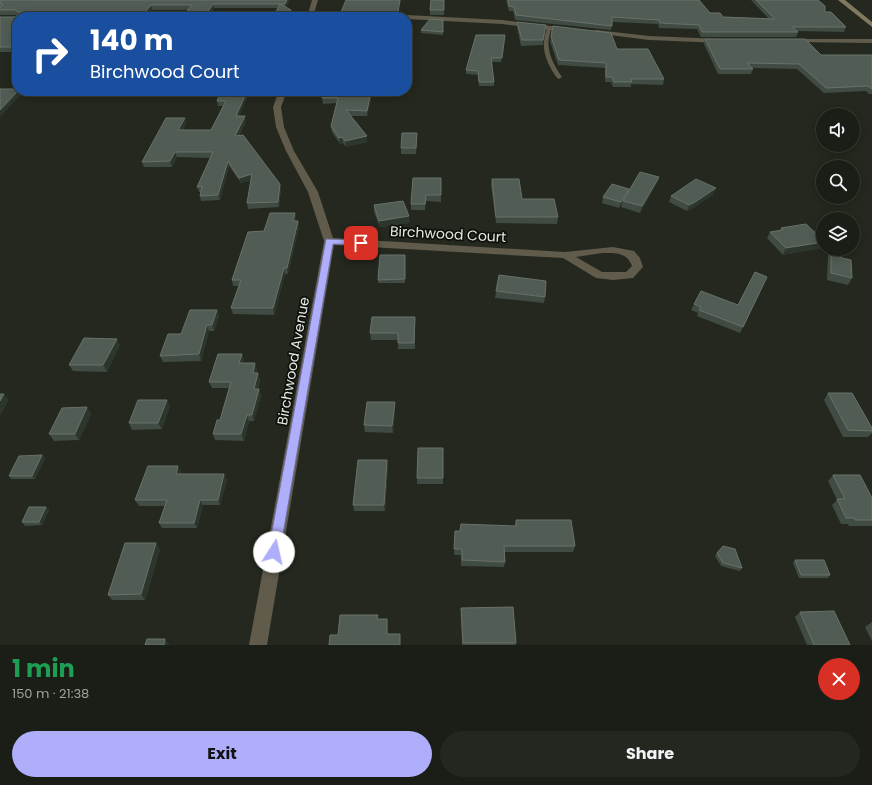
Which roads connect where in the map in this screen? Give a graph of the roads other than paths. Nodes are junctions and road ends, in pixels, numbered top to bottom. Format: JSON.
{"nodes":[{"id":1,"x":315,"y":0,"type":"edge"},
{"id":2,"x":841,"y":0,"type":"edge"},
{"id":3,"x":311,"y":12,"type":"edge"},
{"id":4,"x":412,"y":18,"type":"edge"},
{"id":5,"x":872,"y":25,"type":"edge"},
{"id":6,"x":550,"y":27,"type":"junction"},
{"id":7,"x":574,"y":30,"type":"edge"},
{"id":8,"x":589,"y":32,"type":"edge"},
{"id":9,"x":731,"y":41,"type":"edge"},
{"id":10,"x":786,"y":41,"type":"edge"},
{"id":11,"x":872,"y":41,"type":"edge"},
{"id":12,"x":558,"y":77,"type":"dead end"},
{"id":13,"x":281,"y":96,"type":"edge"},
{"id":14,"x":329,"y":241,"type":"junction"},
{"id":15,"x":565,"y":255,"type":"junction"},
{"id":16,"x":258,"y":645,"type":"edge"}],
"edges":[{"from":1,"to":3,"type":"street"},
{"from":2,"to":5,"type":"street"},
{"from":4,"to":6,"type":"street"},
{"from":6,"to":7,"type":"street"},
{"from":6,"to":12,"type":"lane"},
{"from":8,"to":9,"type":"street"},
{"from":10,"to":11,"type":"street"},
{"from":13,"to":14,"type":"street","name":"Birchwood Avenue"},
{"from":14,"to":15,"type":"street","name":"Birchwood Court"},
{"from":14,"to":16,"type":"street","name":"Birchwood Avenue"},
{"from":15,"to":15,"type":"street","name":"Birchwood Court"}]}
